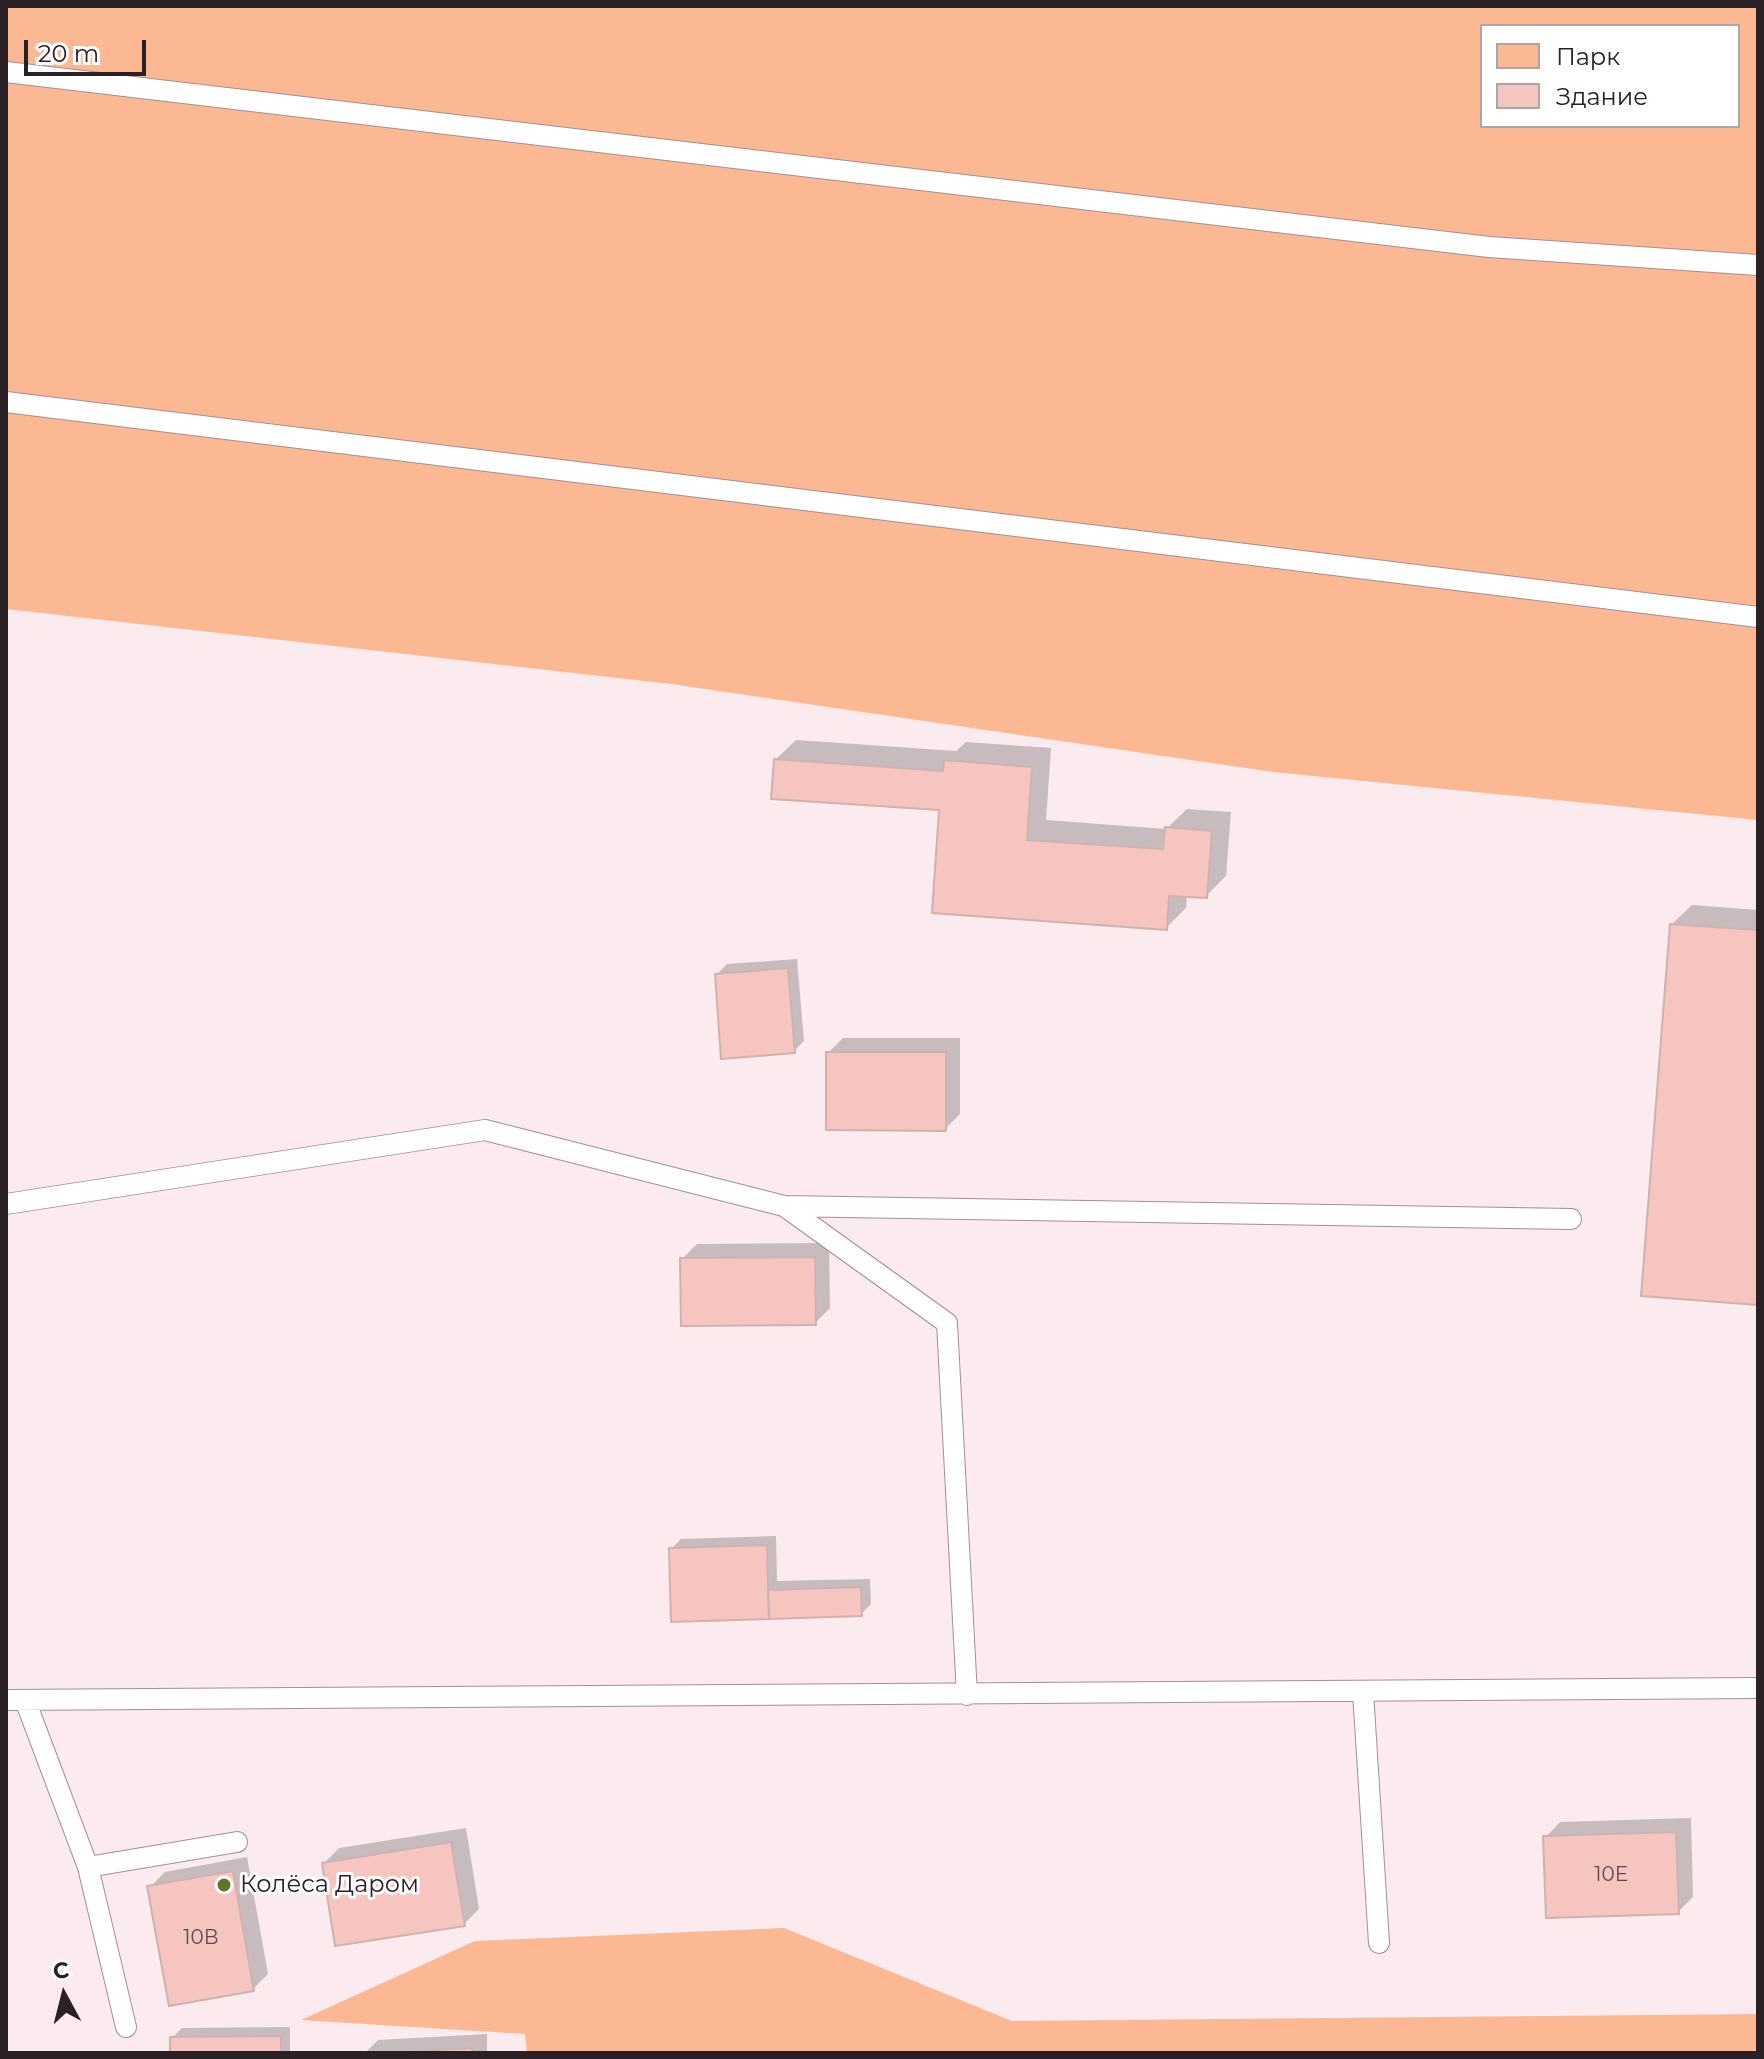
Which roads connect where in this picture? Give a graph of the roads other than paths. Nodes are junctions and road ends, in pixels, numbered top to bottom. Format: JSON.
{"nodes":[{"id":1,"x":6,"y":72,"type":"edge"},
{"id":2,"x":1758,"y":265,"type":"edge"},
{"id":3,"x":6,"y":402,"type":"edge"},
{"id":4,"x":1758,"y":617,"type":"edge"},
{"id":5,"x":6,"y":1204,"type":"edge"},
{"id":6,"x":784,"y":1206,"type":"junction"},
{"id":7,"x":1571,"y":1219,"type":"dead end"},
{"id":8,"x":1758,"y":1688,"type":"edge"},
{"id":9,"x":1363,"y":1692,"type":"junction"},
{"id":10,"x":967,"y":1695,"type":"junction"},
{"id":11,"x":15,"y":1700,"type":"edge"},
{"id":12,"x":237,"y":1842,"type":"dead end"},
{"id":13,"x":88,"y":1867,"type":"junction"},
{"id":14,"x":1379,"y":1943,"type":"dead end"},
{"id":15,"x":126,"y":2027,"type":"dead end"}],
"edges":[{"from":1,"to":2,"type":"lane"},
{"from":3,"to":4,"type":"lane"},
{"from":5,"to":6,"type":"lane"},
{"from":6,"to":7,"type":"lane"},
{"from":6,"to":10,"type":"lane"},
{"from":8,"to":9,"type":"lane"},
{"from":9,"to":10,"type":"lane"},
{"from":9,"to":14,"type":"lane"},
{"from":10,"to":11,"type":"lane"},
{"from":11,"to":13,"type":"lane"},
{"from":12,"to":13,"type":"lane"},
{"from":13,"to":15,"type":"lane"}]}
